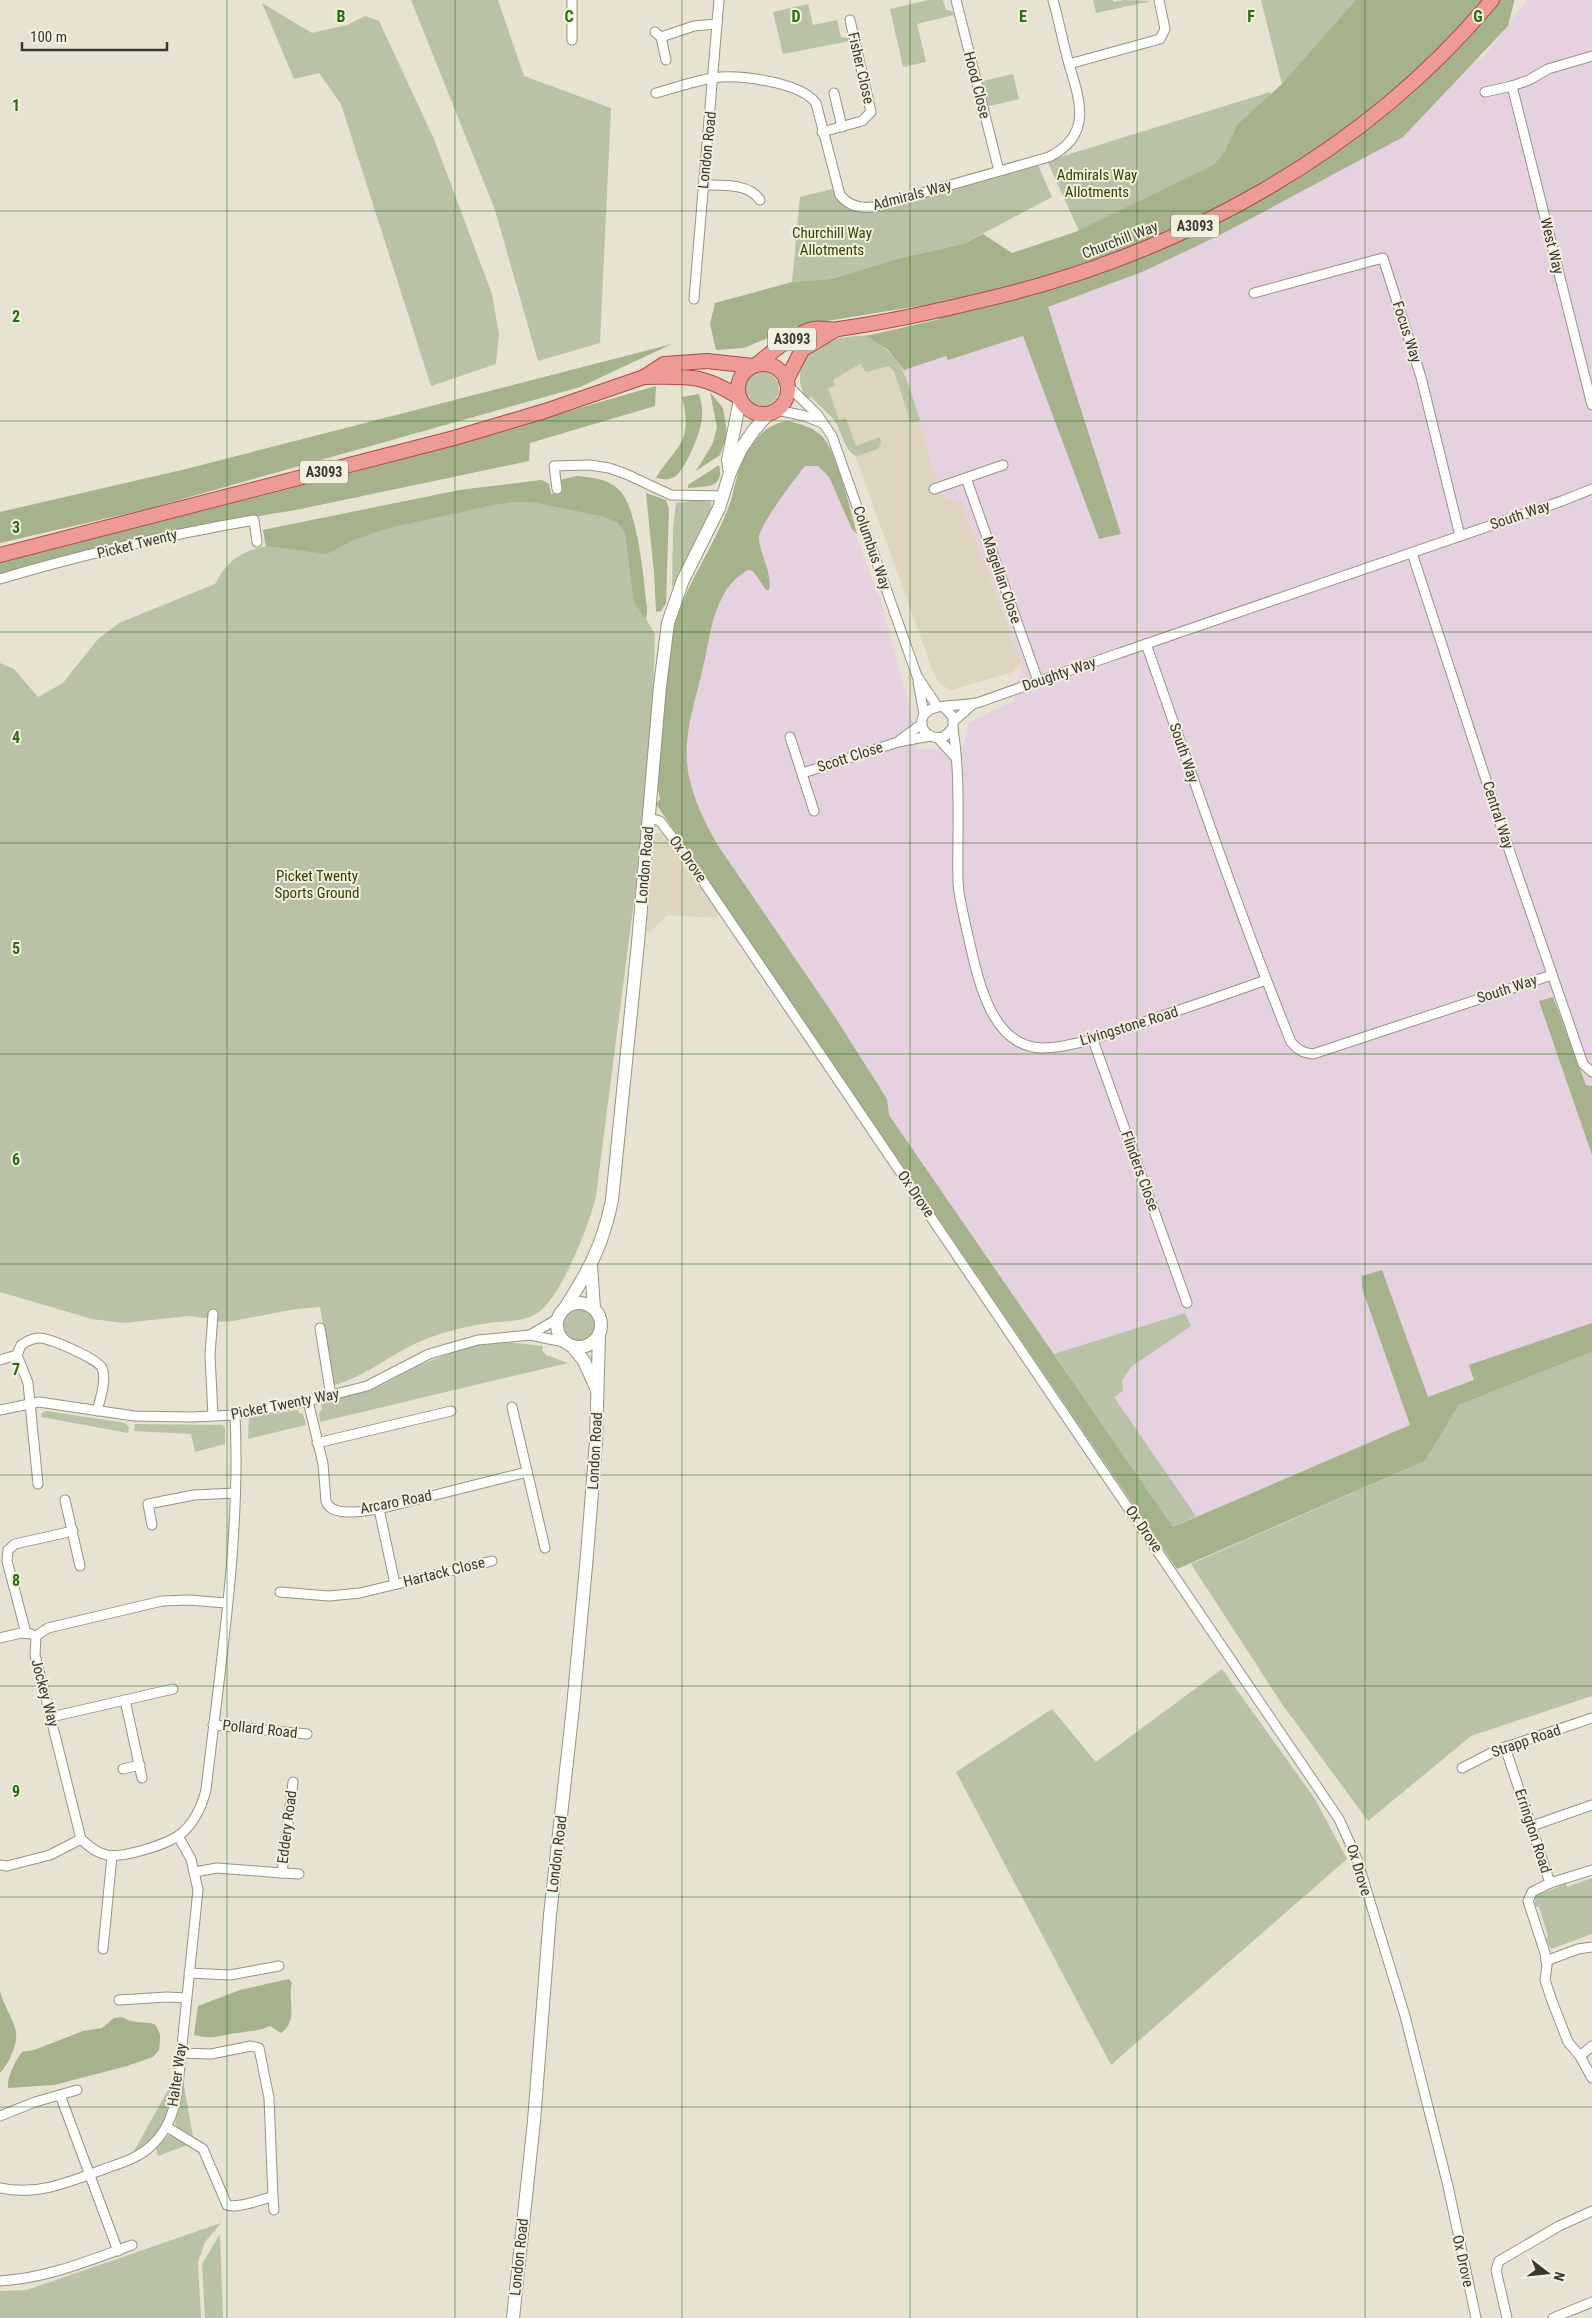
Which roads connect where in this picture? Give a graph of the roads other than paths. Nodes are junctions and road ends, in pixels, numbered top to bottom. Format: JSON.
{"nodes":[{"id":1,"x":572,"y":0,"type":"edge"},
{"id":2,"x":719,"y":0,"type":"edge"},
{"id":3,"x":956,"y":0,"type":"edge"},
{"id":4,"x":1053,"y":0,"type":"edge"},
{"id":5,"x":1159,"y":0,"type":"edge"},
{"id":6,"x":1492,"y":0,"type":"edge"},
{"id":7,"x":850,"y":20,"type":"dead end"},
{"id":8,"x":717,"y":24,"type":"junction"},
{"id":9,"x":572,"y":40,"type":"dead end"},
{"id":10,"x":1592,"y":56,"type":"edge"},
{"id":11,"x":666,"y":60,"type":"dead end"},
{"id":12,"x":1069,"y":64,"type":"junction"},
{"id":13,"x":714,"y":78,"type":"junction"},
{"id":14,"x":1512,"y":86,"type":"junction"},
{"id":15,"x":1485,"y":92,"type":"dead end"},
{"id":16,"x":656,"y":93,"type":"dead end"},
{"id":17,"x":834,"y":93,"type":"dead end"},
{"id":18,"x":842,"y":127,"type":"junction"},
{"id":19,"x":822,"y":132,"type":"junction"},
{"id":20,"x":999,"y":171,"type":"junction"},
{"id":21,"x":703,"y":185,"type":"junction"},
{"id":22,"x":760,"y":200,"type":"dead end"},
{"id":23,"x":1254,"y":293,"type":"dead end"},
{"id":24,"x":694,"y":299,"type":"dead end"},
{"id":25,"x":835,"y":330,"type":"junction"},
{"id":26,"x":754,"y":366,"type":"junction"},
{"id":27,"x":644,"y":376,"type":"junction"},
{"id":28,"x":787,"y":383,"type":"junction"},
{"id":29,"x":740,"y":399,"type":"junction"},
{"id":30,"x":1592,"y":405,"type":"edge"},
{"id":31,"x":773,"y":411,"type":"junction"},
{"id":32,"x":822,"y":423,"type":"junction"},
{"id":33,"x":1003,"y":465,"type":"dead end"},
{"id":34,"x":730,"y":473,"type":"junction"},
{"id":35,"x":966,"y":478,"type":"junction"},
{"id":36,"x":1592,"y":488,"type":"edge"},
{"id":37,"x":557,"y":489,"type":"dead end"},
{"id":38,"x":934,"y":489,"type":"dead end"},
{"id":39,"x":723,"y":496,"type":"junction"},
{"id":40,"x":1460,"y":536,"type":"junction"},
{"id":41,"x":257,"y":542,"type":"dead end"},
{"id":42,"x":1412,"y":553,"type":"junction"},
{"id":43,"x":0,"y":555,"type":"edge"},
{"id":44,"x":0,"y":579,"type":"edge"},
{"id":45,"x":1146,"y":644,"type":"junction"},
{"id":46,"x":917,"y":676,"type":"junction"},
{"id":47,"x":1038,"y":681,"type":"junction"},
{"id":48,"x":972,"y":705,"type":"junction"},
{"id":49,"x":940,"y":707,"type":"junction"},
{"id":50,"x":923,"y":719,"type":"junction"},
{"id":51,"x":954,"y":724,"type":"junction"},
{"id":52,"x":790,"y":737,"type":"dead end"},
{"id":53,"x":934,"y":737,"type":"junction"},
{"id":54,"x":898,"y":742,"type":"junction"},
{"id":55,"x":956,"y":758,"type":"junction"},
{"id":56,"x":802,"y":773,"type":"junction"},
{"id":57,"x":814,"y":812,"type":"dead end"},
{"id":58,"x":649,"y":818,"type":"junction"},
{"id":59,"x":1552,"y":975,"type":"junction"},
{"id":60,"x":1266,"y":980,"type":"junction"},
{"id":61,"x":1093,"y":1040,"type":"junction"},
{"id":62,"x":1592,"y":1072,"type":"edge"},
{"id":63,"x":591,"y":1265,"type":"junction"},
{"id":64,"x":1187,"y":1303,"type":"dead end"},
{"id":65,"x":565,"y":1308,"type":"junction"},
{"id":66,"x":594,"y":1308,"type":"junction"},
{"id":67,"x":213,"y":1314,"type":"dead end"},
{"id":68,"x":557,"y":1319,"type":"junction"},
{"id":69,"x":320,"y":1328,"type":"dead end"},
{"id":70,"x":530,"y":1335,"type":"junction"},
{"id":71,"x":599,"y":1335,"type":"junction"},
{"id":72,"x":568,"y":1344,"type":"junction"},
{"id":73,"x":17,"y":1355,"type":"junction"},
{"id":74,"x":0,"y":1360,"type":"edge"},
{"id":75,"x":598,"y":1390,"type":"junction"},
{"id":76,"x":331,"y":1396,"type":"junction"},
{"id":77,"x":308,"y":1401,"type":"junction"},
{"id":78,"x":31,"y":1403,"type":"junction"},
{"id":79,"x":512,"y":1407,"type":"dead end"},
{"id":80,"x":0,"y":1410,"type":"edge"},
{"id":81,"x":97,"y":1411,"type":"junction"},
{"id":82,"x":451,"y":1411,"type":"dead end"},
{"id":83,"x":235,"y":1415,"type":"junction"},
{"id":84,"x":214,"y":1416,"type":"junction"},
{"id":85,"x":318,"y":1443,"type":"junction"},
{"id":86,"x":527,"y":1472,"type":"junction"},
{"id":87,"x":38,"y":1484,"type":"dead end"},
{"id":88,"x":235,"y":1493,"type":"junction"},
{"id":89,"x":65,"y":1500,"type":"dead end"},
{"id":90,"x":379,"y":1508,"type":"junction"},
{"id":91,"x":152,"y":1525,"type":"dead end"},
{"id":92,"x":73,"y":1531,"type":"junction"},
{"id":93,"x":545,"y":1548,"type":"dead end"},
{"id":94,"x":4,"y":1549,"type":"edge"},
{"id":95,"x":492,"y":1561,"type":"dead end"},
{"id":96,"x":80,"y":1566,"type":"dead end"},
{"id":97,"x":395,"y":1584,"type":"junction"},
{"id":98,"x":280,"y":1592,"type":"dead end"},
{"id":99,"x":226,"y":1604,"type":"junction"},
{"id":100,"x":26,"y":1633,"type":"junction"},
{"id":101,"x":36,"y":1636,"type":"junction"},
{"id":102,"x":0,"y":1638,"type":"edge"},
{"id":103,"x":173,"y":1689,"type":"dead end"},
{"id":104,"x":125,"y":1700,"type":"junction"},
{"id":105,"x":51,"y":1717,"type":"junction"},
{"id":106,"x":1592,"y":1718,"type":"edge"},
{"id":107,"x":213,"y":1724,"type":"junction"},
{"id":108,"x":307,"y":1734,"type":"dead end"},
{"id":109,"x":1505,"y":1747,"type":"junction"},
{"id":110,"x":140,"y":1765,"type":"junction"},
{"id":111,"x":1462,"y":1768,"type":"dead end"},
{"id":112,"x":123,"y":1769,"type":"dead end"},
{"id":113,"x":142,"y":1778,"type":"dead end"},
{"id":114,"x":293,"y":1782,"type":"dead end"},
{"id":115,"x":1592,"y":1805,"type":"edge"},
{"id":116,"x":1532,"y":1826,"type":"junction"},
{"id":117,"x":178,"y":1836,"type":"junction"},
{"id":118,"x":81,"y":1839,"type":"junction"},
{"id":119,"x":112,"y":1856,"type":"junction"},
{"id":120,"x":0,"y":1865,"type":"edge"},
{"id":121,"x":1592,"y":1870,"type":"edge"},
{"id":122,"x":195,"y":1872,"type":"junction"},
{"id":123,"x":282,"y":1873,"type":"junction"},
{"id":124,"x":299,"y":1874,"type":"dead end"},
{"id":125,"x":1550,"y":1883,"type":"junction"},
{"id":126,"x":1592,"y":1947,"type":"edge"},
{"id":127,"x":103,"y":1949,"type":"dead end"},
{"id":128,"x":1546,"y":1961,"type":"junction"},
{"id":129,"x":279,"y":1966,"type":"dead end"},
{"id":130,"x":189,"y":1973,"type":"junction"},
{"id":131,"x":187,"y":1994,"type":"junction"},
{"id":132,"x":119,"y":2000,"type":"dead end"},
{"id":133,"x":1592,"y":2046,"type":"edge"},
{"id":134,"x":181,"y":2053,"type":"junction"},
{"id":135,"x":1580,"y":2056,"type":"junction"},
{"id":136,"x":1592,"y":2078,"type":"edge"},
{"id":137,"x":77,"y":2090,"type":"dead end"},
{"id":138,"x":60,"y":2095,"type":"junction"},
{"id":139,"x":0,"y":2116,"type":"edge"},
{"id":140,"x":166,"y":2127,"type":"junction"},
{"id":141,"x":89,"y":2175,"type":"junction"},
{"id":142,"x":0,"y":2188,"type":"edge"},
{"id":143,"x":273,"y":2197,"type":"junction"},
{"id":144,"x":274,"y":2210,"type":"dead end"},
{"id":145,"x":1592,"y":2211,"type":"edge"},
{"id":146,"x":132,"y":2246,"type":"dead end"},
{"id":147,"x":118,"y":2251,"type":"junction"},
{"id":148,"x":0,"y":2281,"type":"edge"},
{"id":149,"x":1592,"y":2302,"type":"edge"},
{"id":150,"x":513,"y":2318,"type":"edge"},
{"id":151,"x":1476,"y":2318,"type":"edge"},
{"id":152,"x":1507,"y":2318,"type":"edge"},
{"id":153,"x":1553,"y":2318,"type":"edge"}],
"edges":[{"from":1,"to":9,"type":"street"},
{"from":2,"to":8,"type":"street","name":"London Road"},
{"from":3,"to":20,"type":"street","name":"Hood Close"},
{"from":4,"to":12,"type":"street","name":"Admirals Way"},
{"from":5,"to":12,"type":"street"},
{"from":6,"to":25,"type":"main road","name":"Churchill Way","number":"A3093"},
{"from":7,"to":18,"type":"street","name":"Fisher Close"},
{"from":8,"to":11,"type":"street"},
{"from":8,"to":13,"type":"street","name":"London Road"},
{"from":10,"to":14,"type":"street"},
{"from":12,"to":20,"type":"street","name":"Admirals Way"},
{"from":13,"to":16,"type":"street","name":"Admirals Way"},
{"from":13,"to":19,"type":"street","name":"Admirals Way"},
{"from":13,"to":21,"type":"street","name":"London Road"},
{"from":14,"to":15,"type":"street"},
{"from":14,"to":30,"type":"street","name":"West Way"},
{"from":17,"to":18,"type":"street"},
{"from":18,"to":19,"type":"street","name":"Fisher Close"},
{"from":19,"to":20,"type":"street","name":"Admirals Way"},
{"from":21,"to":22,"type":"street"},
{"from":21,"to":24,"type":"street","name":"London Road"},
{"from":23,"to":40,"type":"street","name":"Focus Way"},
{"from":25,"to":26,"type":"main road","name":"Churchill Way","number":"A3093"},
{"from":25,"to":28,"type":"main road","name":"Churchill Way","number":"A3093"},
{"from":26,"to":27,"type":"main road","number":"A3093"},
{"from":26,"to":28,"type":"main road"},
{"from":26,"to":29,"type":"main road"},
{"from":27,"to":29,"type":"main road","number":"A3093"},
{"from":27,"to":43,"type":"main road","number":"A3093"},
{"from":28,"to":31,"type":"main road"},
{"from":28,"to":32,"type":"street","name":"Columbus Way"},
{"from":29,"to":31,"type":"main road"},
{"from":29,"to":34,"type":"main road","name":"London Road"},
{"from":31,"to":32,"type":"street"},
{"from":31,"to":34,"type":"main road","name":"London Road"},
{"from":32,"to":46,"type":"street","name":"Columbus Way"},
{"from":33,"to":35,"type":"street"},
{"from":34,"to":39,"type":"main road","name":"London Road"},
{"from":35,"to":38,"type":"street"},
{"from":35,"to":47,"type":"street","name":"Magellan Close"},
{"from":36,"to":40,"type":"street","name":"South Way"},
{"from":37,"to":39,"type":"street"},
{"from":39,"to":58,"type":"main road","name":"London Road"},
{"from":40,"to":42,"type":"street","name":"South Way"},
{"from":41,"to":44,"type":"street","name":"Picket Twenty"},
{"from":42,"to":45,"type":"street","name":"South Way"},
{"from":42,"to":59,"type":"street","name":"Central Way"},
{"from":45,"to":47,"type":"street","name":"Doughty Way"},
{"from":45,"to":60,"type":"street","name":"South Way"},
{"from":46,"to":49,"type":"street","name":"Columbus Way"},
{"from":46,"to":50,"type":"street","name":"Columbus Way"},
{"from":47,"to":48,"type":"street","name":"Doughty Way"},
{"from":48,"to":49,"type":"street","name":"Doughty Way"},
{"from":48,"to":51,"type":"street","name":"Doughty Way"},
{"from":49,"to":50,"type":"street"},
{"from":49,"to":51,"type":"street"},
{"from":50,"to":53,"type":"street"},
{"from":50,"to":54,"type":"street","name":"Scott Close"},
{"from":51,"to":53,"type":"street"},
{"from":51,"to":55,"type":"street","name":"Livingstone Road"},
{"from":52,"to":56,"type":"street","name":"Scott Close"},
{"from":53,"to":54,"type":"street","name":"Scott Close"},
{"from":53,"to":55,"type":"street"},
{"from":54,"to":56,"type":"street","name":"Scott Close"},
{"from":55,"to":61,"type":"street","name":"Livingstone Road"},
{"from":56,"to":57,"type":"street","name":"Scott Close"},
{"from":58,"to":63,"type":"main road","name":"London Road"},
{"from":58,"to":151,"type":"street","name":"Ox Drove"},
{"from":59,"to":60,"type":"street","name":"South Way"},
{"from":59,"to":62,"type":"street","name":"Central Way"},
{"from":60,"to":61,"type":"street","name":"Livingstone Road"},
{"from":61,"to":64,"type":"street","name":"Flinders Close"},
{"from":63,"to":65,"type":"main road","name":"London Road"},
{"from":63,"to":66,"type":"main road","name":"London Road"},
{"from":65,"to":66,"type":"main road"},
{"from":65,"to":68,"type":"main road","name":"London Road"},
{"from":66,"to":71,"type":"main road","name":"London Road"},
{"from":67,"to":84,"type":"street"},
{"from":68,"to":70,"type":"street"},
{"from":68,"to":72,"type":"main road"},
{"from":69,"to":76,"type":"street"},
{"from":70,"to":72,"type":"street"},
{"from":70,"to":76,"type":"street","name":"Picket Twenty Way"},
{"from":71,"to":72,"type":"main road"},
{"from":71,"to":75,"type":"main road","name":"London Road"},
{"from":72,"to":75,"type":"main road"},
{"from":73,"to":74,"type":"street"},
{"from":73,"to":78,"type":"street"},
{"from":73,"to":81,"type":"street"},
{"from":75,"to":150,"type":"main road","name":"London Road"},
{"from":76,"to":77,"type":"street","name":"Picket Twenty Way"},
{"from":77,"to":83,"type":"street","name":"Picket Twenty Way"},
{"from":77,"to":85,"type":"street","name":"Arcaro Road"},
{"from":78,"to":80,"type":"street","name":"Picket Twenty Way"},
{"from":78,"to":81,"type":"street","name":"Picket Twenty Way"},
{"from":78,"to":87,"type":"street"},
{"from":79,"to":86,"type":"street"},
{"from":81,"to":84,"type":"street","name":"Picket Twenty Way"},
{"from":82,"to":85,"type":"street"},
{"from":83,"to":84,"type":"street","name":"Picket Twenty Way"},
{"from":83,"to":88,"type":"street"},
{"from":85,"to":90,"type":"street","name":"Arcaro Road"},
{"from":86,"to":90,"type":"street","name":"Arcaro Road"},
{"from":86,"to":93,"type":"street"},
{"from":88,"to":91,"type":"street"},
{"from":88,"to":99,"type":"street"},
{"from":89,"to":92,"type":"street"},
{"from":90,"to":97,"type":"street","name":"Hartack Close"},
{"from":92,"to":94,"type":"street"},
{"from":92,"to":96,"type":"street"},
{"from":94,"to":100,"type":"street"},
{"from":95,"to":97,"type":"street","name":"Hartack Close"},
{"from":97,"to":98,"type":"street","name":"Hartack Close"},
{"from":99,"to":101,"type":"street"},
{"from":99,"to":107,"type":"street"},
{"from":100,"to":101,"type":"street"},
{"from":100,"to":102,"type":"street"},
{"from":101,"to":105,"type":"street","name":"Jockey Way"},
{"from":103,"to":104,"type":"street"},
{"from":104,"to":105,"type":"street"},
{"from":104,"to":110,"type":"street"},
{"from":105,"to":118,"type":"street","name":"Jockey Way"},
{"from":106,"to":109,"type":"street","name":"Strapp Road"},
{"from":107,"to":108,"type":"street","name":"Pollard Road"},
{"from":107,"to":117,"type":"street"},
{"from":109,"to":111,"type":"street","name":"Strapp Road"},
{"from":109,"to":116,"type":"street","name":"Errington Road"},
{"from":110,"to":112,"type":"street"},
{"from":110,"to":113,"type":"street"},
{"from":114,"to":123,"type":"street","name":"Eddery Road"},
{"from":115,"to":116,"type":"street"},
{"from":116,"to":125,"type":"street","name":"Errington Road"},
{"from":117,"to":119,"type":"street"},
{"from":117,"to":122,"type":"street"},
{"from":118,"to":119,"type":"street"},
{"from":118,"to":120,"type":"street"},
{"from":119,"to":127,"type":"street"},
{"from":121,"to":125,"type":"street"},
{"from":122,"to":123,"type":"street","name":"Eddery Road"},
{"from":122,"to":130,"type":"street"},
{"from":123,"to":124,"type":"street","name":"Eddery Road"},
{"from":125,"to":128,"type":"street","name":"Errington Road"},
{"from":126,"to":128,"type":"street"},
{"from":128,"to":135,"type":"street","name":"Errington Road"},
{"from":129,"to":130,"type":"street"},
{"from":130,"to":131,"type":"street"},
{"from":131,"to":132,"type":"street"},
{"from":131,"to":134,"type":"street","name":"Halter Way"},
{"from":133,"to":135,"type":"street"},
{"from":134,"to":140,"type":"street","name":"Halter Way"},
{"from":134,"to":143,"type":"street"},
{"from":135,"to":136,"type":"street","name":"Errington Road"},
{"from":137,"to":138,"type":"street"},
{"from":138,"to":139,"type":"street"},
{"from":138,"to":141,"type":"street"},
{"from":140,"to":141,"type":"street","name":"Halter Way"},
{"from":140,"to":143,"type":"street"},
{"from":141,"to":142,"type":"street","name":"Halter Way"},
{"from":141,"to":147,"type":"street"},
{"from":143,"to":144,"type":"street"},
{"from":145,"to":152,"type":"street"},
{"from":146,"to":147,"type":"street"},
{"from":147,"to":148,"type":"street"},
{"from":149,"to":153,"type":"street"}]}
